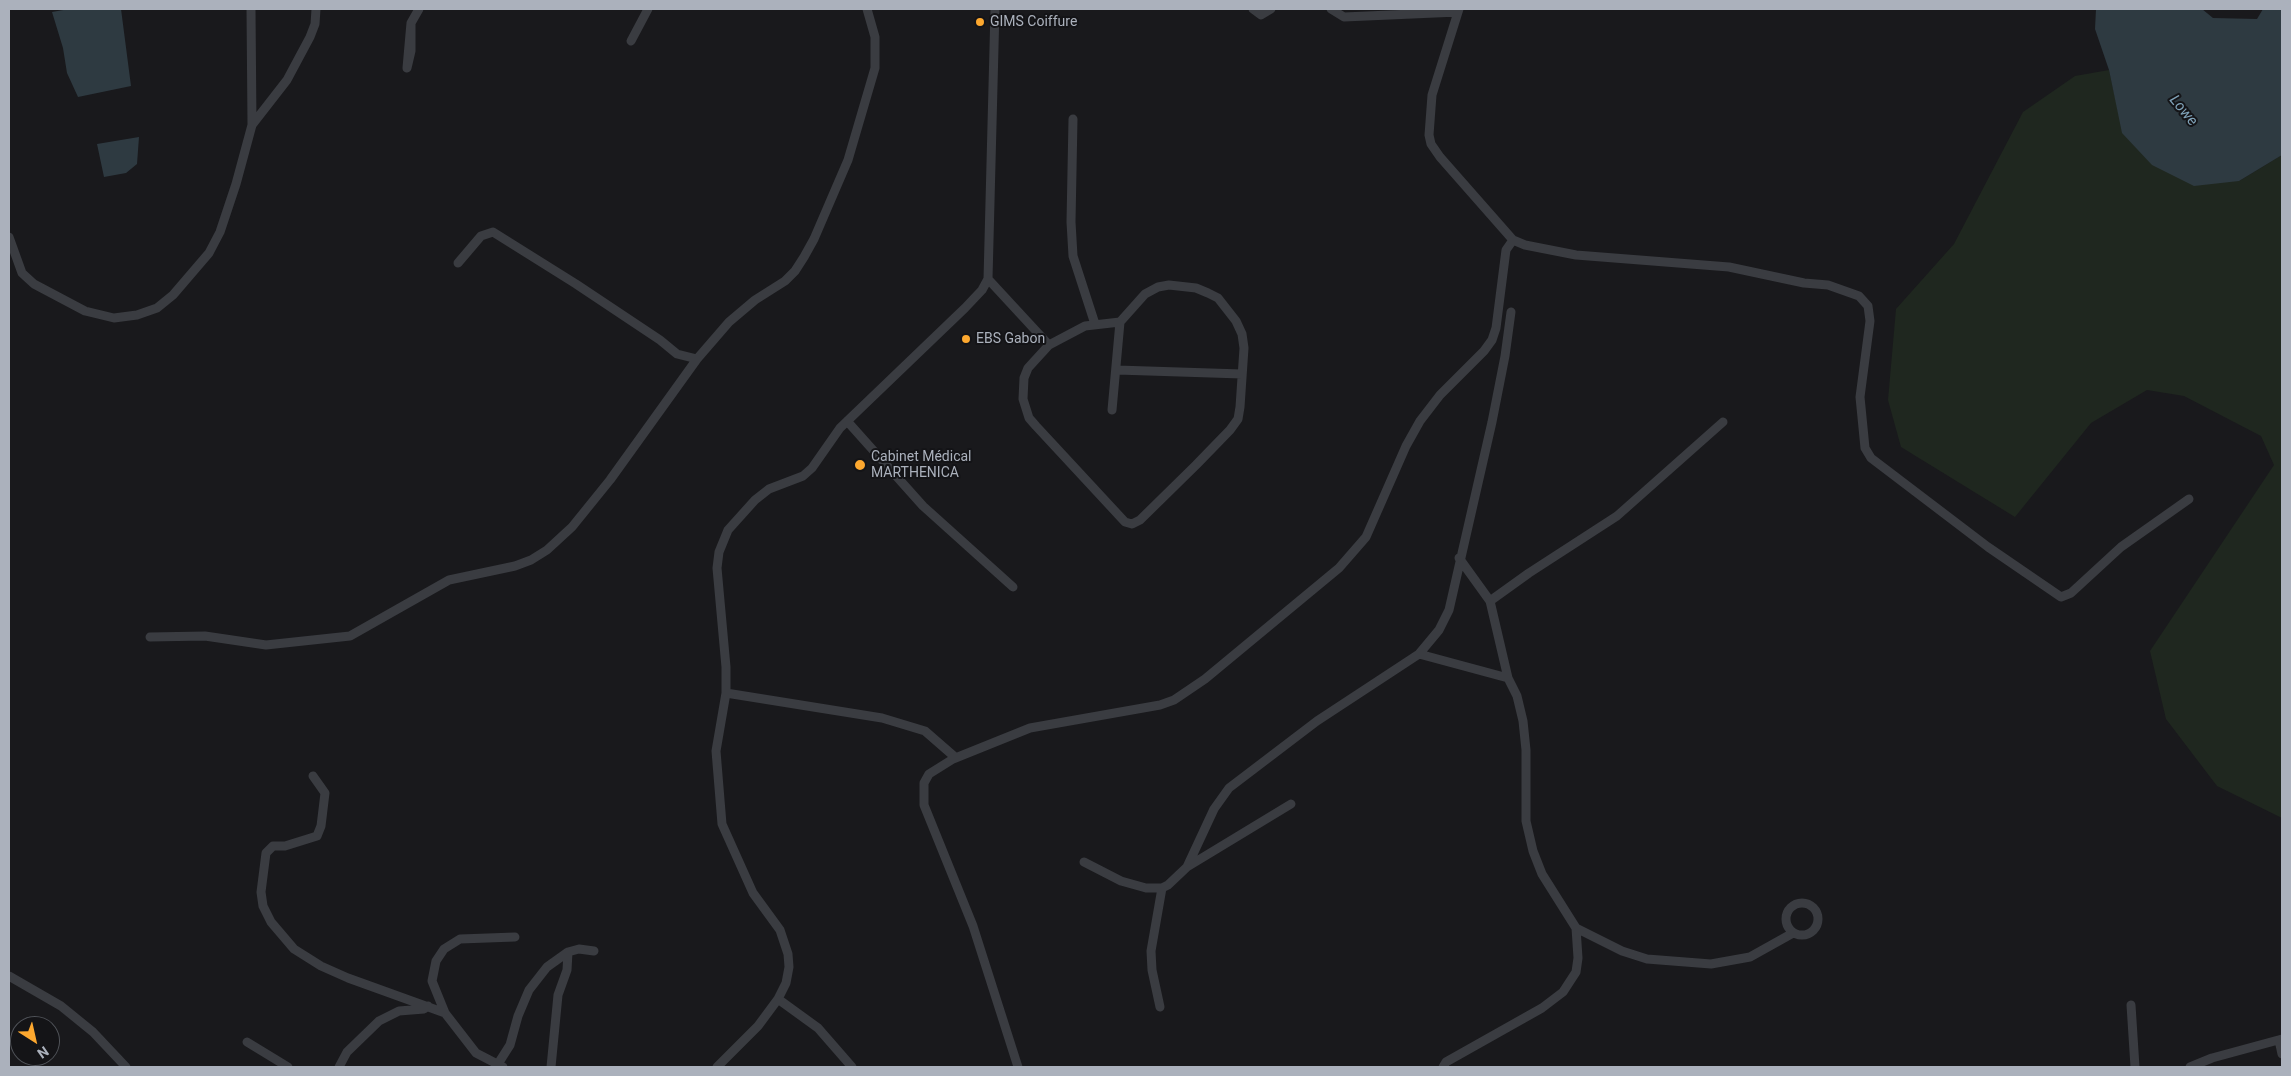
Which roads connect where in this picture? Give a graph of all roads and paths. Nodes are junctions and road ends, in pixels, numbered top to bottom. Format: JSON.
{"nodes":[{"id":1,"x":251,"y":9,"type":"edge"},
{"id":2,"x":316,"y":9,"type":"edge"},
{"id":3,"x":419,"y":9,"type":"edge"},
{"id":4,"x":648,"y":9,"type":"edge"},
{"id":5,"x":867,"y":9,"type":"edge"},
{"id":6,"x":995,"y":9,"type":"edge"},
{"id":7,"x":1253,"y":9,"type":"edge"},
{"id":8,"x":1271,"y":9,"type":"edge"},
{"id":9,"x":1331,"y":9,"type":"edge"},
{"id":10,"x":1458,"y":10,"type":"edge"},
{"id":11,"x":411,"y":23,"type":"dead end"},
{"id":12,"x":631,"y":41,"type":"dead end"},
{"id":13,"x":1073,"y":119,"type":"dead end"},
{"id":14,"x":252,"y":125,"type":"junction"},
{"id":15,"x":9,"y":237,"type":"edge"},
{"id":16,"x":1513,"y":240,"type":"junction"},
{"id":17,"x":458,"y":263,"type":"dead end"},
{"id":18,"x":988,"y":279,"type":"junction"},
{"id":19,"x":1510,"y":312,"type":"dead end"},
{"id":20,"x":1120,"y":322,"type":"junction"},
{"id":21,"x":1095,"y":324,"type":"junction"},
{"id":22,"x":1049,"y":345,"type":"junction"},
{"id":23,"x":697,"y":360,"type":"junction"},
{"id":24,"x":1117,"y":370,"type":"junction"},
{"id":25,"x":1242,"y":374,"type":"junction"},
{"id":26,"x":1112,"y":410,"type":"dead end"},
{"id":27,"x":847,"y":421,"type":"junction"},
{"id":28,"x":1723,"y":422,"type":"dead end"},
{"id":29,"x":2189,"y":499,"type":"dead end"},
{"id":30,"x":1459,"y":558,"type":"junction"},
{"id":31,"x":1013,"y":587,"type":"dead end"},
{"id":32,"x":1490,"y":601,"type":"junction"},
{"id":33,"x":150,"y":637,"type":"dead end"},
{"id":34,"x":1419,"y":654,"type":"junction"},
{"id":35,"x":1508,"y":678,"type":"junction"},
{"id":36,"x":726,"y":694,"type":"junction"},
{"id":37,"x":956,"y":758,"type":"junction"},
{"id":38,"x":313,"y":776,"type":"dead end"},
{"id":39,"x":1291,"y":804,"type":"dead end"},
{"id":40,"x":1084,"y":862,"type":"dead end"},
{"id":41,"x":1187,"y":867,"type":"junction"},
{"id":42,"x":1162,"y":888,"type":"junction"},
{"id":43,"x":1576,"y":928,"type":"junction"},
{"id":44,"x":1792,"y":933,"type":"dead end"},
{"id":45,"x":515,"y":937,"type":"dead end"},
{"id":46,"x":594,"y":950,"type":"dead end"},
{"id":47,"x":568,"y":952,"type":"junction"},
{"id":48,"x":9,"y":976,"type":"edge"},
{"id":49,"x":436,"y":996,"type":"junction"},
{"id":50,"x":778,"y":999,"type":"junction"},
{"id":51,"x":2131,"y":1005,"type":"dead end"},
{"id":52,"x":428,"y":1006,"type":"junction"},
{"id":53,"x":1160,"y":1007,"type":"dead end"},
{"id":54,"x":445,"y":1013,"type":"junction"},
{"id":55,"x":2281,"y":1039,"type":"edge"},
{"id":56,"x":247,"y":1042,"type":"dead end"},
{"id":57,"x":2282,"y":1054,"type":"edge"},
{"id":58,"x":498,"y":1066,"type":"edge"},
{"id":59,"x":126,"y":1067,"type":"edge"},
{"id":60,"x":288,"y":1067,"type":"edge"},
{"id":61,"x":339,"y":1067,"type":"edge"},
{"id":62,"x":551,"y":1067,"type":"edge"},
{"id":63,"x":717,"y":1067,"type":"edge"},
{"id":64,"x":852,"y":1067,"type":"edge"},
{"id":65,"x":1018,"y":1067,"type":"edge"},
{"id":66,"x":1443,"y":1067,"type":"edge"},
{"id":67,"x":2135,"y":1067,"type":"edge"},
{"id":68,"x":2190,"y":1067,"type":"edge"}],
"edges":[{"from":1,"to":14,"type":"street"},
{"from":2,"to":14,"type":"street"},
{"from":3,"to":11,"type":"street"},
{"from":4,"to":12,"type":"street"},
{"from":5,"to":23,"type":"street"},
{"from":6,"to":18,"type":"street"},
{"from":7,"to":8,"type":"street"},
{"from":9,"to":10,"type":"street"},
{"from":10,"to":16,"type":"street"},
{"from":13,"to":21,"type":"street"},
{"from":14,"to":15,"type":"street"},
{"from":16,"to":29,"type":"street"},
{"from":16,"to":37,"type":"street"},
{"from":17,"to":23,"type":"street"},
{"from":18,"to":22,"type":"street"},
{"from":18,"to":27,"type":"street"},
{"from":19,"to":30,"type":"street"},
{"from":20,"to":21,"type":"street"},
{"from":20,"to":24,"type":"street"},
{"from":20,"to":25,"type":"street"},
{"from":21,"to":22,"type":"street"},
{"from":22,"to":25,"type":"street"},
{"from":23,"to":33,"type":"street"},
{"from":24,"to":25,"type":"street"},
{"from":24,"to":26,"type":"street"},
{"from":27,"to":31,"type":"street"},
{"from":27,"to":36,"type":"street"},
{"from":28,"to":32,"type":"street"},
{"from":30,"to":32,"type":"street"},
{"from":30,"to":34,"type":"street"},
{"from":32,"to":35,"type":"street"},
{"from":34,"to":35,"type":"street"},
{"from":34,"to":41,"type":"street"},
{"from":35,"to":43,"type":"street"},
{"from":36,"to":37,"type":"street"},
{"from":36,"to":50,"type":"street"},
{"from":37,"to":65,"type":"street"},
{"from":38,"to":52,"type":"street"},
{"from":39,"to":41,"type":"street"},
{"from":40,"to":42,"type":"street"},
{"from":41,"to":42,"type":"street"},
{"from":42,"to":53,"type":"street"},
{"from":43,"to":44,"type":"street"},
{"from":43,"to":66,"type":"street"},
{"from":45,"to":49,"type":"street"},
{"from":46,"to":47,"type":"street"},
{"from":47,"to":58,"type":"street"},
{"from":47,"to":62,"type":"street"},
{"from":48,"to":59,"type":"street"},
{"from":49,"to":52,"type":"street"},
{"from":49,"to":54,"type":"street"},
{"from":50,"to":63,"type":"street"},
{"from":50,"to":64,"type":"street"},
{"from":51,"to":67,"type":"street"},
{"from":52,"to":54,"type":"street"},
{"from":52,"to":61,"type":"street"},
{"from":54,"to":58,"type":"street"},
{"from":55,"to":57,"type":"street"},
{"from":55,"to":68,"type":"street"},
{"from":56,"to":60,"type":"street"}]}
